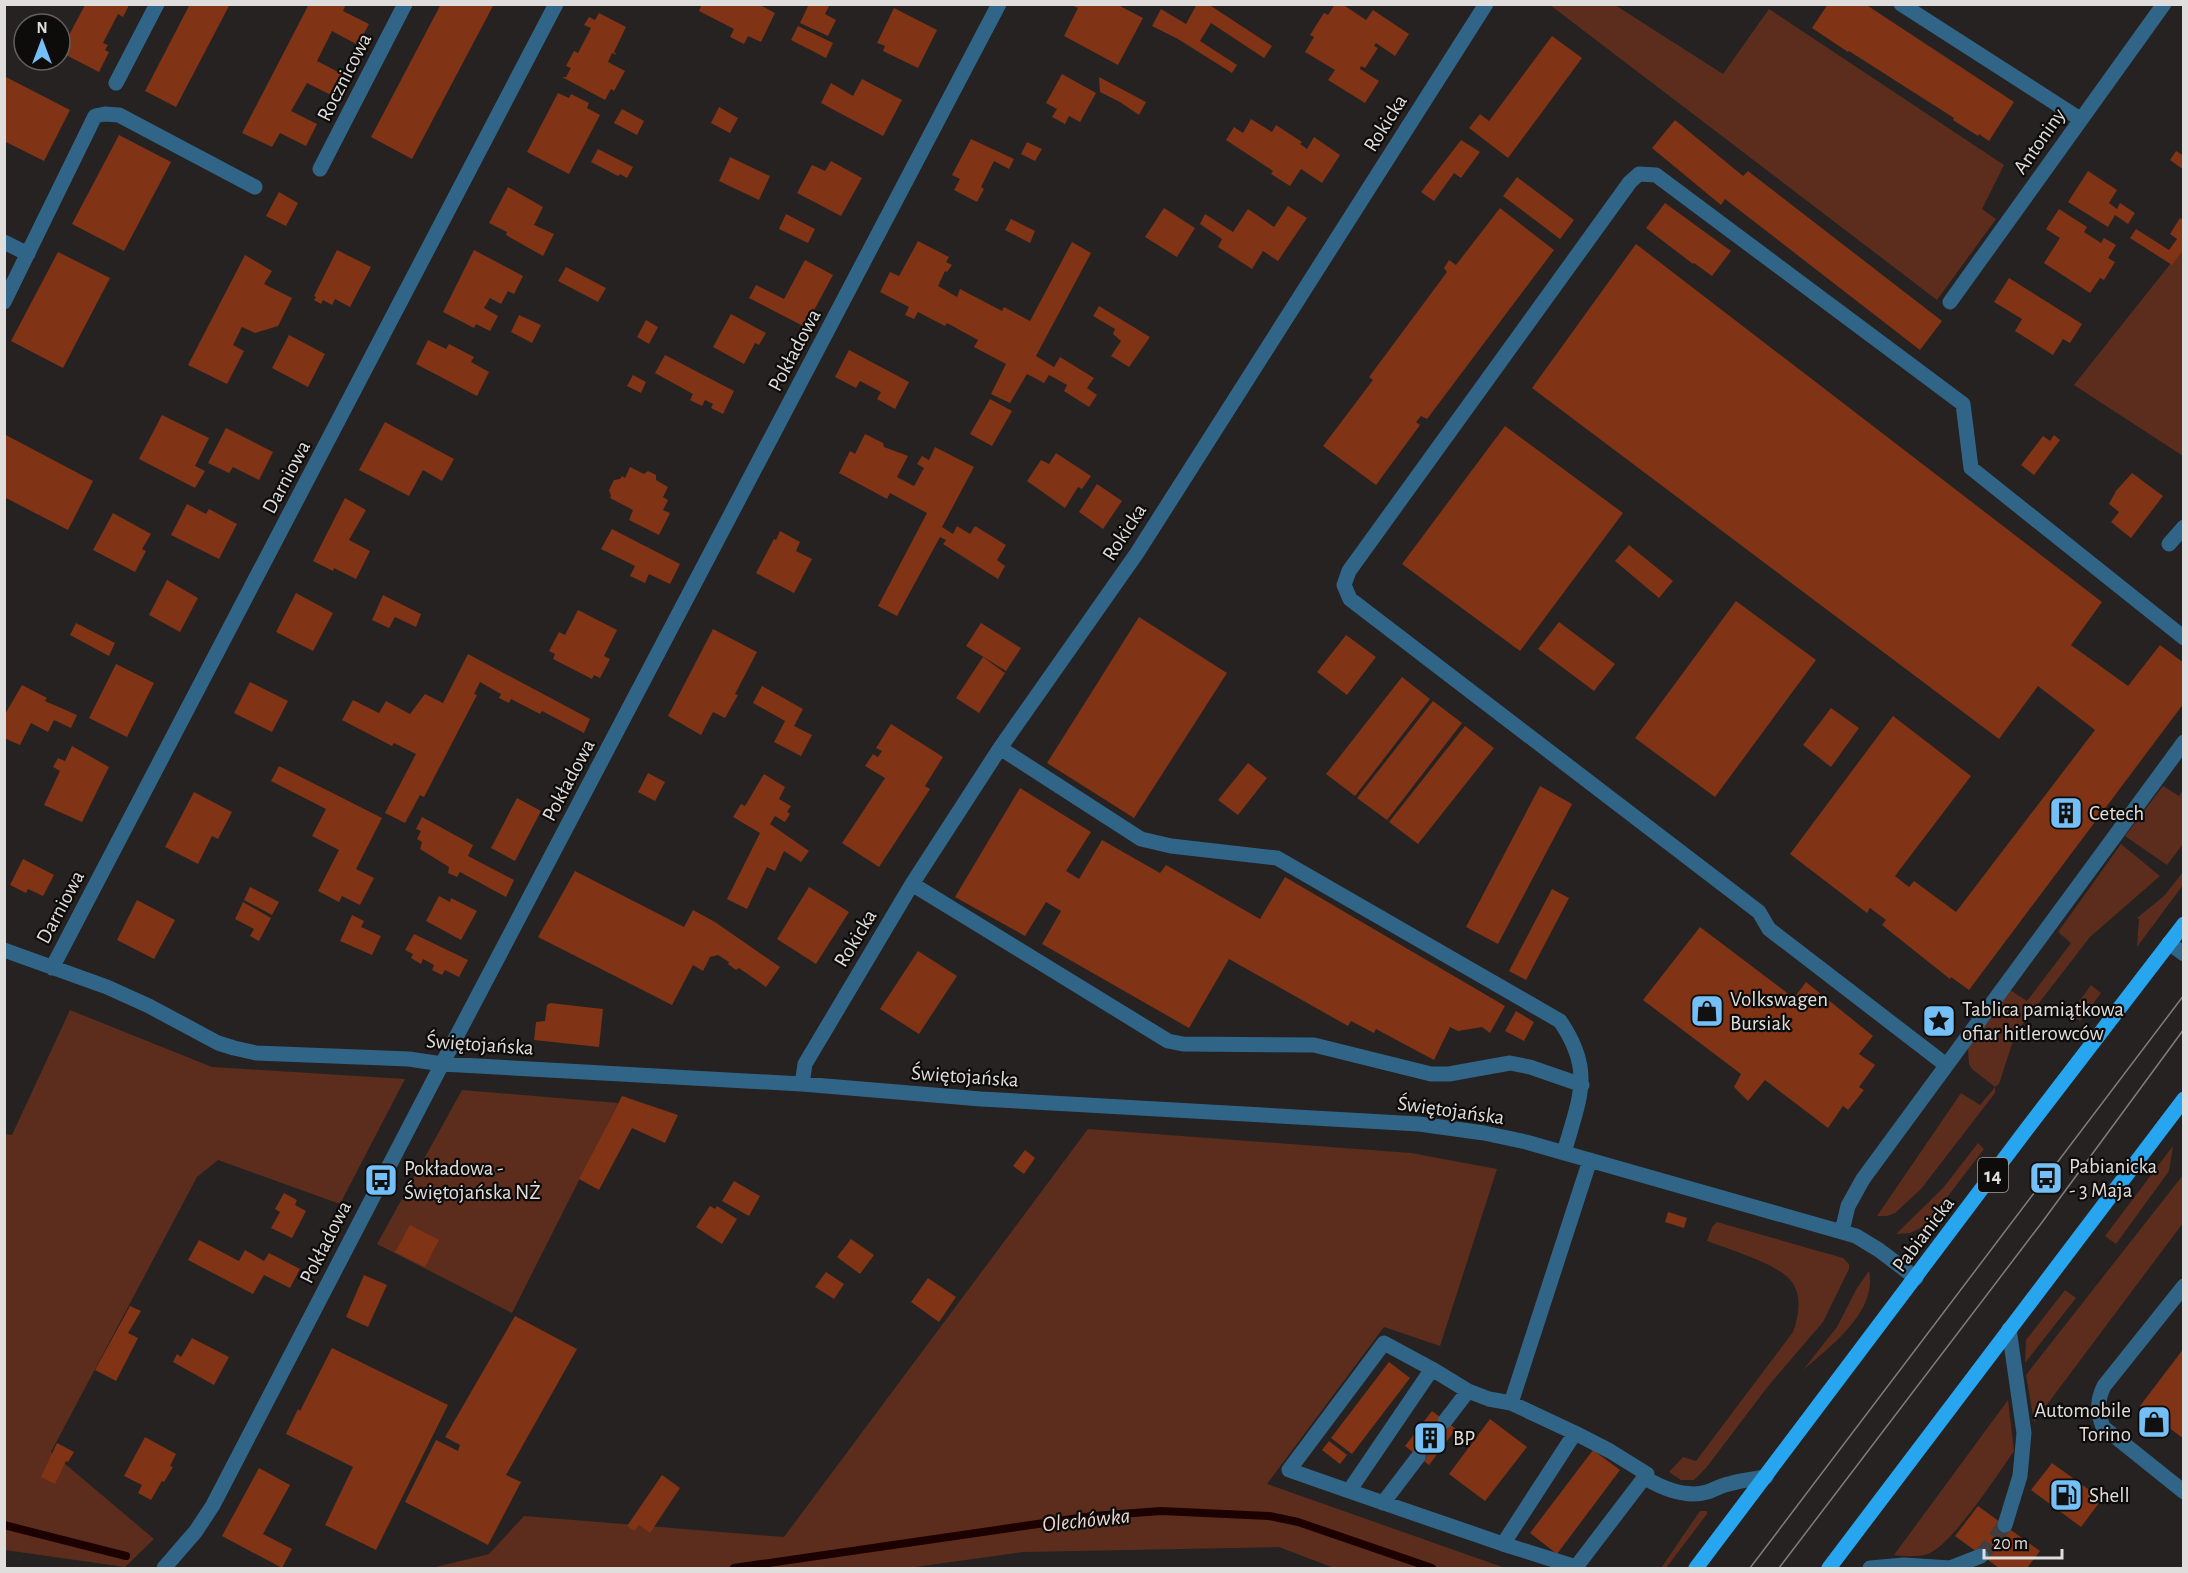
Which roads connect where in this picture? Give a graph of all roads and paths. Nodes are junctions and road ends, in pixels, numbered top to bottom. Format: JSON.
{"nodes":[{"id":1,"x":157,"y":4,"type":"edge"},
{"id":2,"x":405,"y":4,"type":"edge"},
{"id":3,"x":556,"y":4,"type":"edge"},
{"id":4,"x":999,"y":4,"type":"edge"},
{"id":5,"x":1486,"y":4,"type":"edge"},
{"id":6,"x":1901,"y":4,"type":"edge"},
{"id":7,"x":2164,"y":4,"type":"edge"},
{"id":8,"x":116,"y":83,"type":"dead end"},
{"id":9,"x":2080,"y":119,"type":"junction"},
{"id":10,"x":320,"y":169,"type":"dead end"},
{"id":11,"x":255,"y":187,"type":"dead end"},
{"id":12,"x":4,"y":242,"type":"edge"},
{"id":13,"x":28,"y":254,"type":"junction"},
{"id":14,"x":4,"y":302,"type":"edge"},
{"id":15,"x":1950,"y":302,"type":"dead end"},
{"id":16,"x":2184,"y":527,"type":"edge"},
{"id":17,"x":2169,"y":544,"type":"dead end"},
{"id":18,"x":2184,"y":638,"type":"edge"},
{"id":19,"x":2184,"y":741,"type":"edge"},
{"id":20,"x":1000,"y":748,"type":"junction"},
{"id":21,"x":912,"y":884,"type":"junction"},
{"id":22,"x":2184,"y":924,"type":"edge"},
{"id":23,"x":2169,"y":943,"type":"junction"},
{"id":24,"x":4,"y":950,"type":"edge"},
{"id":25,"x":2184,"y":954,"type":"edge"},
{"id":26,"x":52,"y":968,"type":"junction"},
{"id":27,"x":442,"y":1064,"type":"junction"},
{"id":28,"x":1946,"y":1065,"type":"junction"},
{"id":29,"x":802,"y":1084,"type":"junction"},
{"id":30,"x":1582,"y":1085,"type":"junction"},
{"id":31,"x":2184,"y":1099,"type":"edge"},
{"id":32,"x":1564,"y":1153,"type":"junction"},
{"id":33,"x":1590,"y":1160,"type":"junction"},
{"id":34,"x":1842,"y":1232,"type":"junction"},
{"id":35,"x":1916,"y":1278,"type":"junction"},
{"id":36,"x":2184,"y":1286,"type":"edge"},
{"id":37,"x":2009,"y":1329,"type":"junction"},
{"id":38,"x":1432,"y":1369,"type":"junction"},
{"id":39,"x":1468,"y":1391,"type":"junction"},
{"id":40,"x":1511,"y":1403,"type":"junction"},
{"id":41,"x":1445,"y":1421,"type":"tunnel mouth"},
{"id":42,"x":1575,"y":1433,"type":"junction"},
{"id":43,"x":1418,"y":1457,"type":"tunnel mouth"},
{"id":44,"x":1766,"y":1477,"type":"junction"},
{"id":45,"x":1644,"y":1478,"type":"junction"},
{"id":46,"x":1349,"y":1491,"type":"junction"},
{"id":47,"x":2184,"y":1492,"type":"edge"},
{"id":48,"x":1383,"y":1503,"type":"junction"},
{"id":49,"x":2005,"y":1525,"type":"tunnel mouth"},
{"id":50,"x":1503,"y":1544,"type":"junction"},
{"id":51,"x":1981,"y":1556,"type":"tunnel mouth"},
{"id":52,"x":164,"y":1569,"type":"edge"},
{"id":53,"x":1696,"y":1569,"type":"edge"},
{"id":54,"x":1829,"y":1569,"type":"edge"},
{"id":55,"x":1870,"y":1569,"type":"edge"}],
"edges":[{"from":1,"to":8,"type":"street"},
{"from":2,"to":10,"type":"street","name":"Rocznicowa"},
{"from":3,"to":26,"type":"street","name":"Darniowa"},
{"from":4,"to":27,"type":"street","name":"Pokładowa"},
{"from":5,"to":20,"type":"street","name":"Rokicka"},
{"from":6,"to":9,"type":"street"},
{"from":7,"to":9,"type":"street","name":"Antoniny"},
{"from":9,"to":15,"type":"street","name":"Antoniny"},
{"from":11,"to":13,"type":"street"},
{"from":12,"to":13,"type":"street"},
{"from":13,"to":14,"type":"street"},
{"from":16,"to":17,"type":"street"},
{"from":18,"to":28,"type":"street"},
{"from":19,"to":28,"type":"street"},
{"from":20,"to":21,"type":"street","name":"Rokicka"},
{"from":20,"to":30,"type":"street"},
{"from":21,"to":29,"type":"street","name":"Rokicka"},
{"from":21,"to":30,"type":"street"},
{"from":22,"to":23,"type":"main road","name":"Pabianicka","number":"14"},
{"from":23,"to":25,"type":"street"},
{"from":23,"to":35,"type":"main road","name":"Pabianicka","number":"14"},
{"from":24,"to":26,"type":"street","name":"Świętojańska"},
{"from":26,"to":27,"type":"street","name":"Świętojańska"},
{"from":27,"to":29,"type":"street","name":"Świętojańska"},
{"from":27,"to":52,"type":"street","name":"Pokładowa"},
{"from":28,"to":34,"type":"street"},
{"from":29,"to":32,"type":"street","name":"Świętojańska"},
{"from":30,"to":32,"type":"street"},
{"from":31,"to":37,"type":"main road"},
{"from":32,"to":33,"type":"street","name":"Świętojańska"},
{"from":33,"to":34,"type":"street","name":"Świętojańska"},
{"from":33,"to":40,"type":"street"},
{"from":34,"to":35,"type":"street","name":"Świętojańska"},
{"from":35,"to":44,"type":"main road","name":"Pabianicka","number":"14"},
{"from":36,"to":47,"type":"street"},
{"from":37,"to":49,"type":"street"},
{"from":37,"to":54,"type":"main road"},
{"from":38,"to":39,"type":"street"},
{"from":38,"to":46,"type":"street"},
{"from":38,"to":46,"type":"street"},
{"from":39,"to":40,"type":"street"},
{"from":39,"to":41,"type":"street"},
{"from":40,"to":42,"type":"street"},
{"from":42,"to":45,"type":"street"},
{"from":42,"to":50,"type":"street"},
{"from":43,"to":48,"type":"street"},
{"from":44,"to":45,"type":"street"},
{"from":44,"to":53,"type":"main road","name":"Pabianicka","number":"14"},
{"from":45,"to":50,"type":"street"},
{"from":46,"to":48,"type":"street"},
{"from":48,"to":50,"type":"street"},
{"from":51,"to":55,"type":"street"}]}
